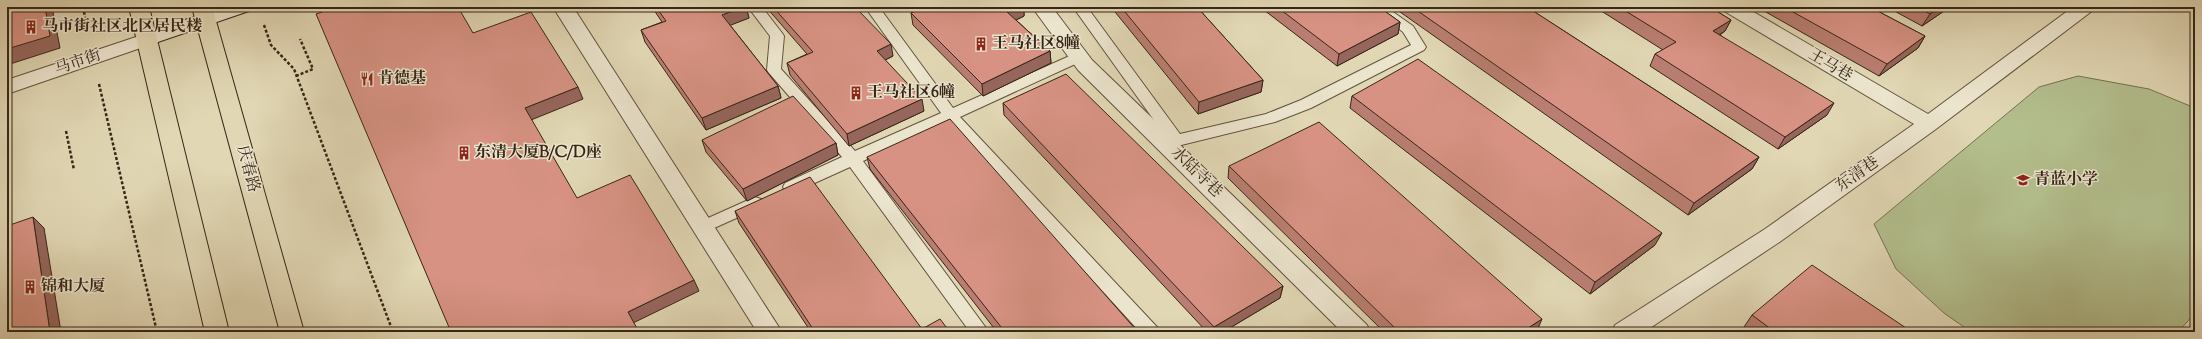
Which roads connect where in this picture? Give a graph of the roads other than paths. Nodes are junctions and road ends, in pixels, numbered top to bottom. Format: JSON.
{"nodes":[{"id":1,"x":139,"y":7,"type":"edge"},
{"id":2,"x":242,"y":7,"type":"edge"},
{"id":3,"x":563,"y":7,"type":"edge"},
{"id":4,"x":755,"y":7,"type":"edge"},
{"id":5,"x":872,"y":7,"type":"edge"},
{"id":6,"x":1042,"y":7,"type":"edge"},
{"id":7,"x":1080,"y":7,"type":"edge"},
{"id":8,"x":1378,"y":7,"type":"edge"},
{"id":9,"x":1732,"y":7,"type":"edge"},
{"id":10,"x":2085,"y":7,"type":"edge"},
{"id":11,"x":204,"y":13,"type":"edge"},
{"id":12,"x":148,"y":39,"type":"junction"},
{"id":13,"x":1079,"y":57,"type":"junction"},
{"id":14,"x":7,"y":87,"type":"edge"},
{"id":15,"x":950,"y":115,"type":"junction"},
{"id":16,"x":1929,"y":124,"type":"junction"},
{"id":17,"x":1171,"y":142,"type":"junction"},
{"id":18,"x":853,"y":159,"type":"junction"},
{"id":19,"x":703,"y":227,"type":"junction"},
{"id":20,"x":216,"y":332,"type":"edge"},
{"id":21,"x":292,"y":332,"type":"edge"},
{"id":22,"x":770,"y":332,"type":"edge"},
{"id":23,"x":980,"y":332,"type":"edge"},
{"id":24,"x":1151,"y":332,"type":"edge"},
{"id":25,"x":1358,"y":332,"type":"edge"},
{"id":26,"x":1624,"y":332,"type":"edge"}],
"edges":[{"from":1,"to":12,"type":"main road"},
{"from":2,"to":11,"type":"street","name":"马市街"},
{"from":3,"to":19,"type":"street"},
{"from":4,"to":18,"type":"lane"},
{"from":5,"to":15,"type":"lane"},
{"from":6,"to":13,"type":"street","name":"水陆寺巷"},
{"from":7,"to":17,"type":"lane"},
{"from":8,"to":17,"type":"lane"},
{"from":9,"to":16,"type":"street","name":"王马巷"},
{"from":10,"to":16,"type":"street","name":"东清巷"},
{"from":11,"to":12,"type":"street","name":"马市街"},
{"from":11,"to":21,"type":"main road","name":"庆春路"},
{"from":12,"to":14,"type":"street","name":"马市街"},
{"from":12,"to":20,"type":"main road"},
{"from":13,"to":15,"type":"lane"},
{"from":13,"to":17,"type":"street","name":"水陆寺巷"},
{"from":15,"to":18,"type":"lane"},
{"from":15,"to":24,"type":"lane"},
{"from":16,"to":26,"type":"street","name":"东清巷"},
{"from":17,"to":25,"type":"street","name":"水陆寺巷"},
{"from":18,"to":19,"type":"lane"},
{"from":18,"to":23,"type":"lane"},
{"from":19,"to":22,"type":"street"}]}
